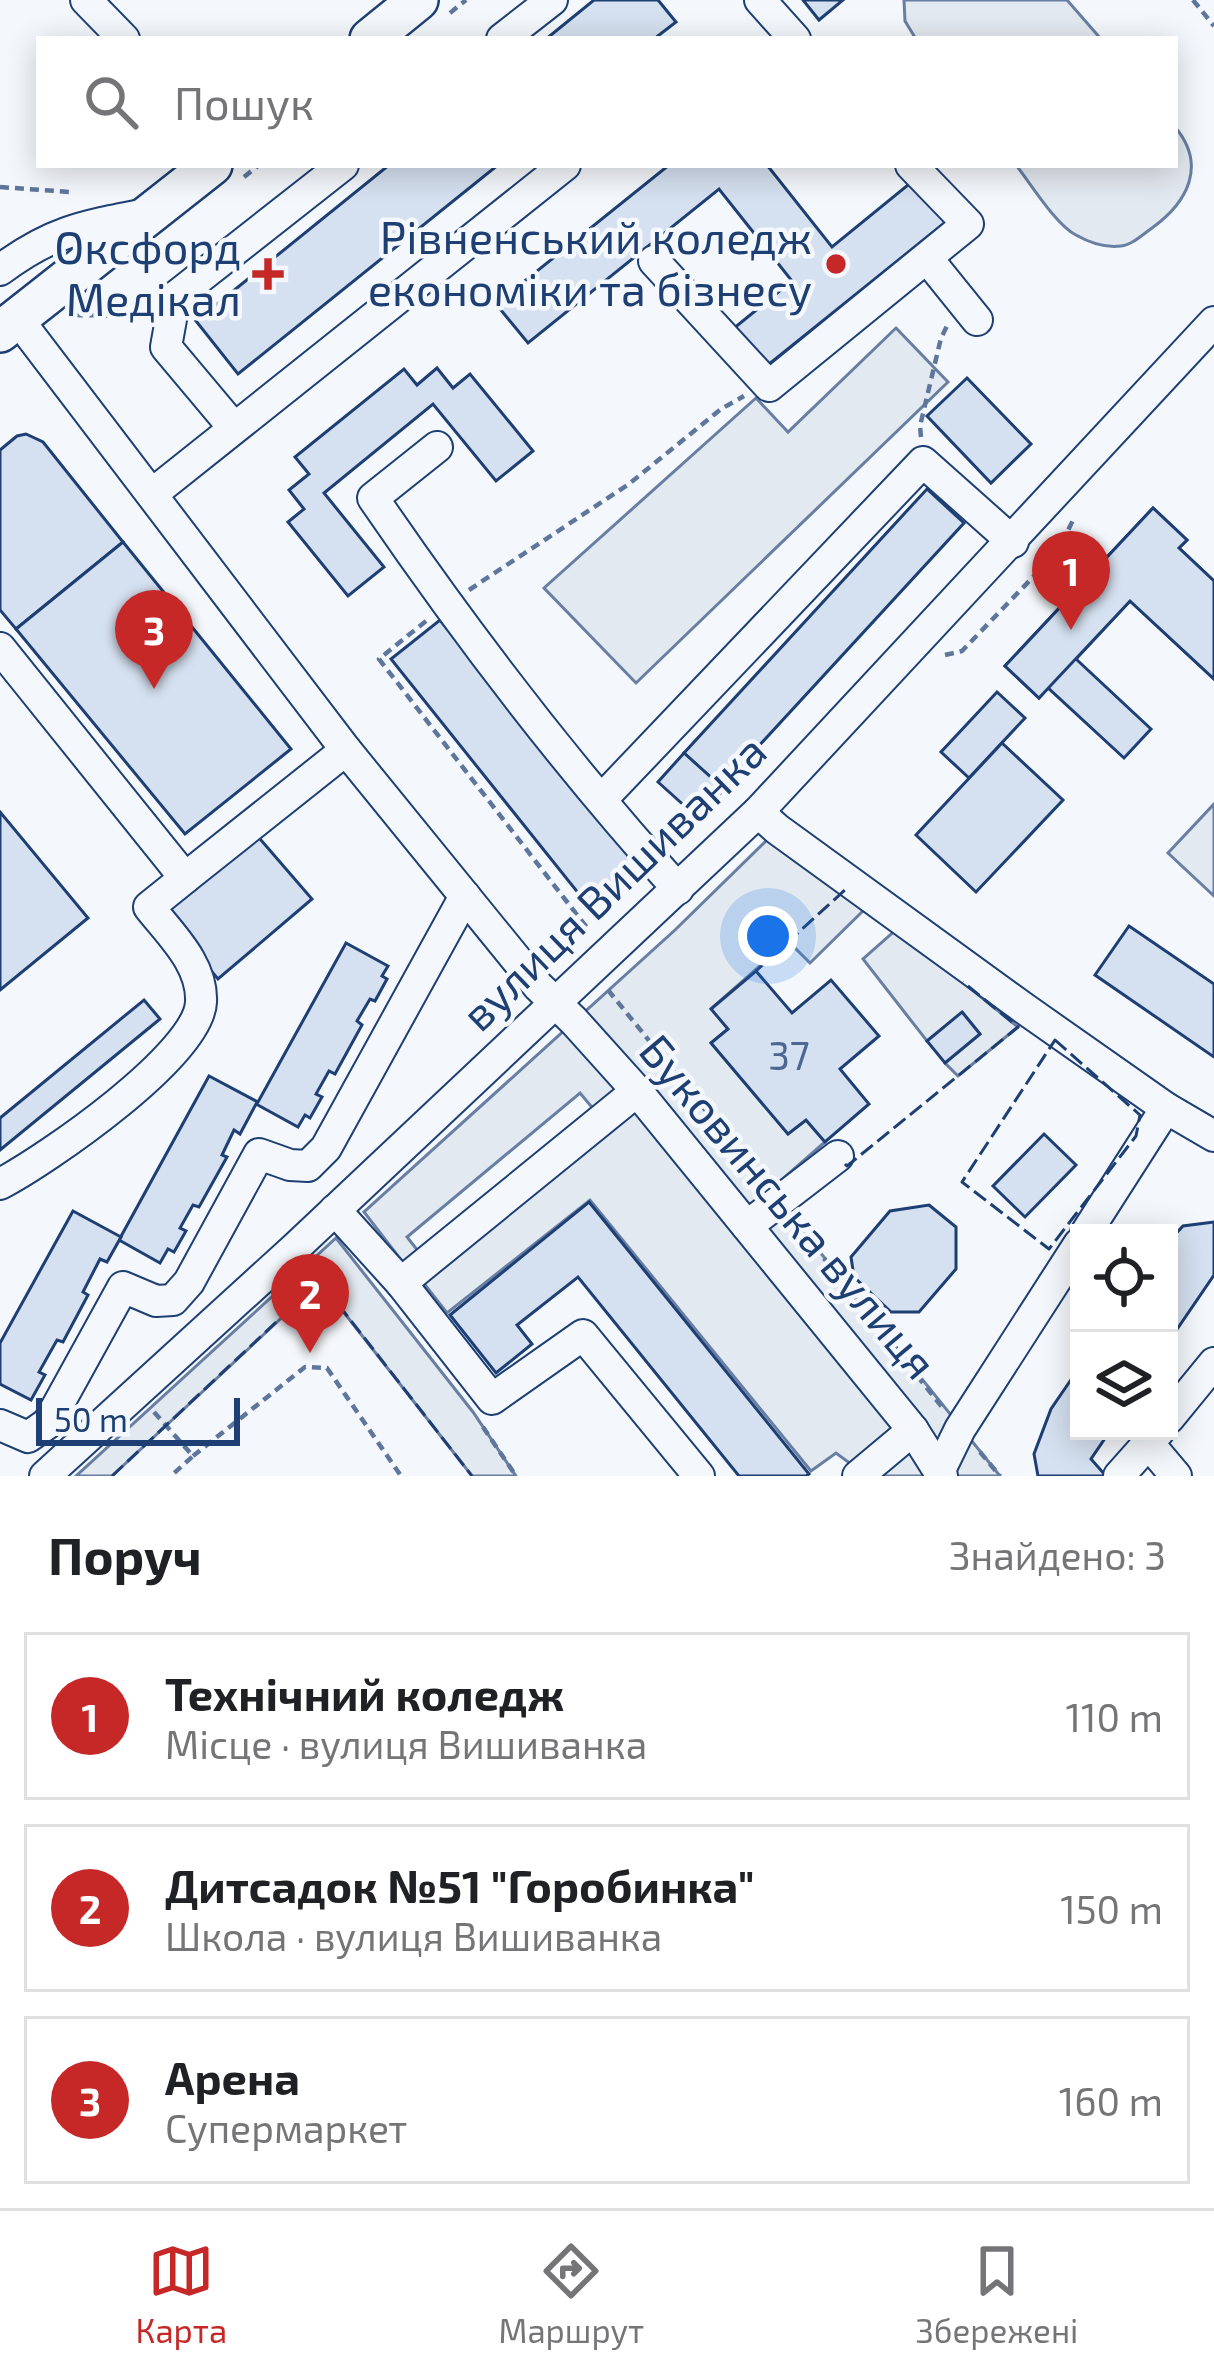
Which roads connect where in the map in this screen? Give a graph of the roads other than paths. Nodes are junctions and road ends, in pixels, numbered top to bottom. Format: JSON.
{"nodes":[{"id":1,"x":86,"y":0,"type":"edge"},
{"id":2,"x":418,"y":0,"type":"edge"},
{"id":3,"x":552,"y":0,"type":"edge"},
{"id":4,"x":760,"y":0,"type":"edge"},
{"id":5,"x":121,"y":36,"type":"edge"},
{"id":6,"x":374,"y":36,"type":"edge"},
{"id":7,"x":506,"y":36,"type":"edge"},
{"id":8,"x":792,"y":36,"type":"edge"},
{"id":9,"x":208,"y":168,"type":"edge"},
{"id":10,"x":339,"y":168,"type":"edge"},
{"id":11,"x":561,"y":168,"type":"edge"},
{"id":12,"x":914,"y":168,"type":"edge"},
{"id":13,"x":152,"y":212,"type":"junction"},
{"id":14,"x":927,"y":258,"type":"junction"},
{"id":15,"x":654,"y":260,"type":"dead end"},
{"id":16,"x":0,"y":271,"type":"edge"},
{"id":17,"x":969,"y":309,"type":"road end"},
{"id":18,"x":1214,"y":322,"type":"edge"},
{"id":19,"x":9,"y":325,"type":"edge"},
{"id":20,"x":234,"y":428,"type":"junction"},
{"id":21,"x":437,"y":447,"type":"dead end"},
{"id":22,"x":152,"y":494,"type":"junction"},
{"id":23,"x":1012,"y":542,"type":"junction"},
{"id":24,"x":0,"y":648,"type":"edge"},
{"id":25,"x":346,"y":750,"type":"junction"},
{"id":26,"x":602,"y":800,"type":"junction"},
{"id":27,"x":758,"y":812,"type":"junction"},
{"id":28,"x":185,"y":878,"type":"junction"},
{"id":29,"x":678,"y":889,"type":"junction"},
{"id":30,"x":465,"y":896,"type":"junction"},
{"id":31,"x":556,"y":1003,"type":"junction"},
{"id":32,"x":637,"y":1091,"type":"junction"},
{"id":33,"x":1166,"y":1108,"type":"junction"},
{"id":34,"x":1214,"y":1136,"type":"edge"},
{"id":35,"x":838,"y":1156,"type":"dead end"},
{"id":36,"x":0,"y":1184,"type":"edge"},
{"id":37,"x":335,"y":1210,"type":"junction"},
{"id":38,"x":1092,"y":1224,"type":"edge"},
{"id":39,"x":747,"y":1226,"type":"junction"},
{"id":40,"x":1070,"y":1258,"type":"edge"},
{"id":41,"x":401,"y":1283,"type":"junction"},
{"id":42,"x":1214,"y":1363,"type":"edge"},
{"id":43,"x":1178,"y":1407,"type":"edge"},
{"id":44,"x":0,"y":1426,"type":"edge"},
{"id":45,"x":914,"y":1430,"type":"junction"},
{"id":46,"x":1151,"y":1440,"type":"edge"},
{"id":47,"x":1156,"y":1440,"type":"edge"},
{"id":48,"x":940,"y":1474,"type":"edge"},
{"id":49,"x":45,"y":1476,"type":"edge"},
{"id":50,"x":699,"y":1476,"type":"edge"},
{"id":51,"x":858,"y":1476,"type":"edge"},
{"id":52,"x":1119,"y":1476,"type":"edge"},
{"id":53,"x":1176,"y":1476,"type":"edge"}],
"edges":[{"from":1,"to":5,"type":"street"},
{"from":2,"to":6,"type":"main road"},
{"from":3,"to":7,"type":"street"},
{"from":4,"to":8,"type":"street"},
{"from":9,"to":13,"type":"main road"},
{"from":10,"to":20,"type":"street"},
{"from":11,"to":20,"type":"street"},
{"from":12,"to":14,"type":"street"},
{"from":13,"to":16,"type":"street"},
{"from":13,"to":19,"type":"main road"},
{"from":14,"to":15,"type":"street"},
{"from":14,"to":17,"type":"street"},
{"from":18,"to":23,"type":"street","name":"вулиця Вишиванка"},
{"from":19,"to":22,"type":"street","name":"Буковинська вулиця"},
{"from":20,"to":22,"type":"street"},
{"from":21,"to":26,"type":"street"},
{"from":22,"to":25,"type":"street","name":"Буковинська вулиця"},
{"from":23,"to":26,"type":"street"},
{"from":23,"to":27,"type":"street","name":"вулиця Вишиванка"},
{"from":24,"to":28,"type":"street"},
{"from":25,"to":28,"type":"street"},
{"from":25,"to":30,"type":"street","name":"Буковинська вулиця"},
{"from":26,"to":29,"type":"street"},
{"from":27,"to":29,"type":"street","name":"вулиця Вишиванка"},
{"from":27,"to":33,"type":"street"},
{"from":28,"to":36,"type":"street"},
{"from":29,"to":31,"type":"street","name":"вулиця Вишиванка"},
{"from":30,"to":31,"type":"street","name":"Буковинська вулиця"},
{"from":30,"to":44,"type":"street"},
{"from":31,"to":32,"type":"street","name":"Буковинська вулиця"},
{"from":31,"to":37,"type":"street","name":"вулиця Вишиванка"},
{"from":32,"to":39,"type":"street","name":"Буковинська вулиця"},
{"from":32,"to":41,"type":"street"},
{"from":33,"to":34,"type":"street"},
{"from":33,"to":38,"type":"street"},
{"from":35,"to":39,"type":"street"},
{"from":37,"to":41,"type":"street"},
{"from":37,"to":49,"type":"street","name":"вулиця Вишиванка"},
{"from":39,"to":45,"type":"street","name":"Буковинська вулиця"},
{"from":40,"to":48,"type":"street"},
{"from":41,"to":50,"type":"street"},
{"from":42,"to":43,"type":"street"},
{"from":45,"to":48,"type":"street","name":"Буковинська вулиця"},
{"from":45,"to":51,"type":"street"},
{"from":46,"to":52,"type":"street"},
{"from":47,"to":53,"type":"street"}]}
